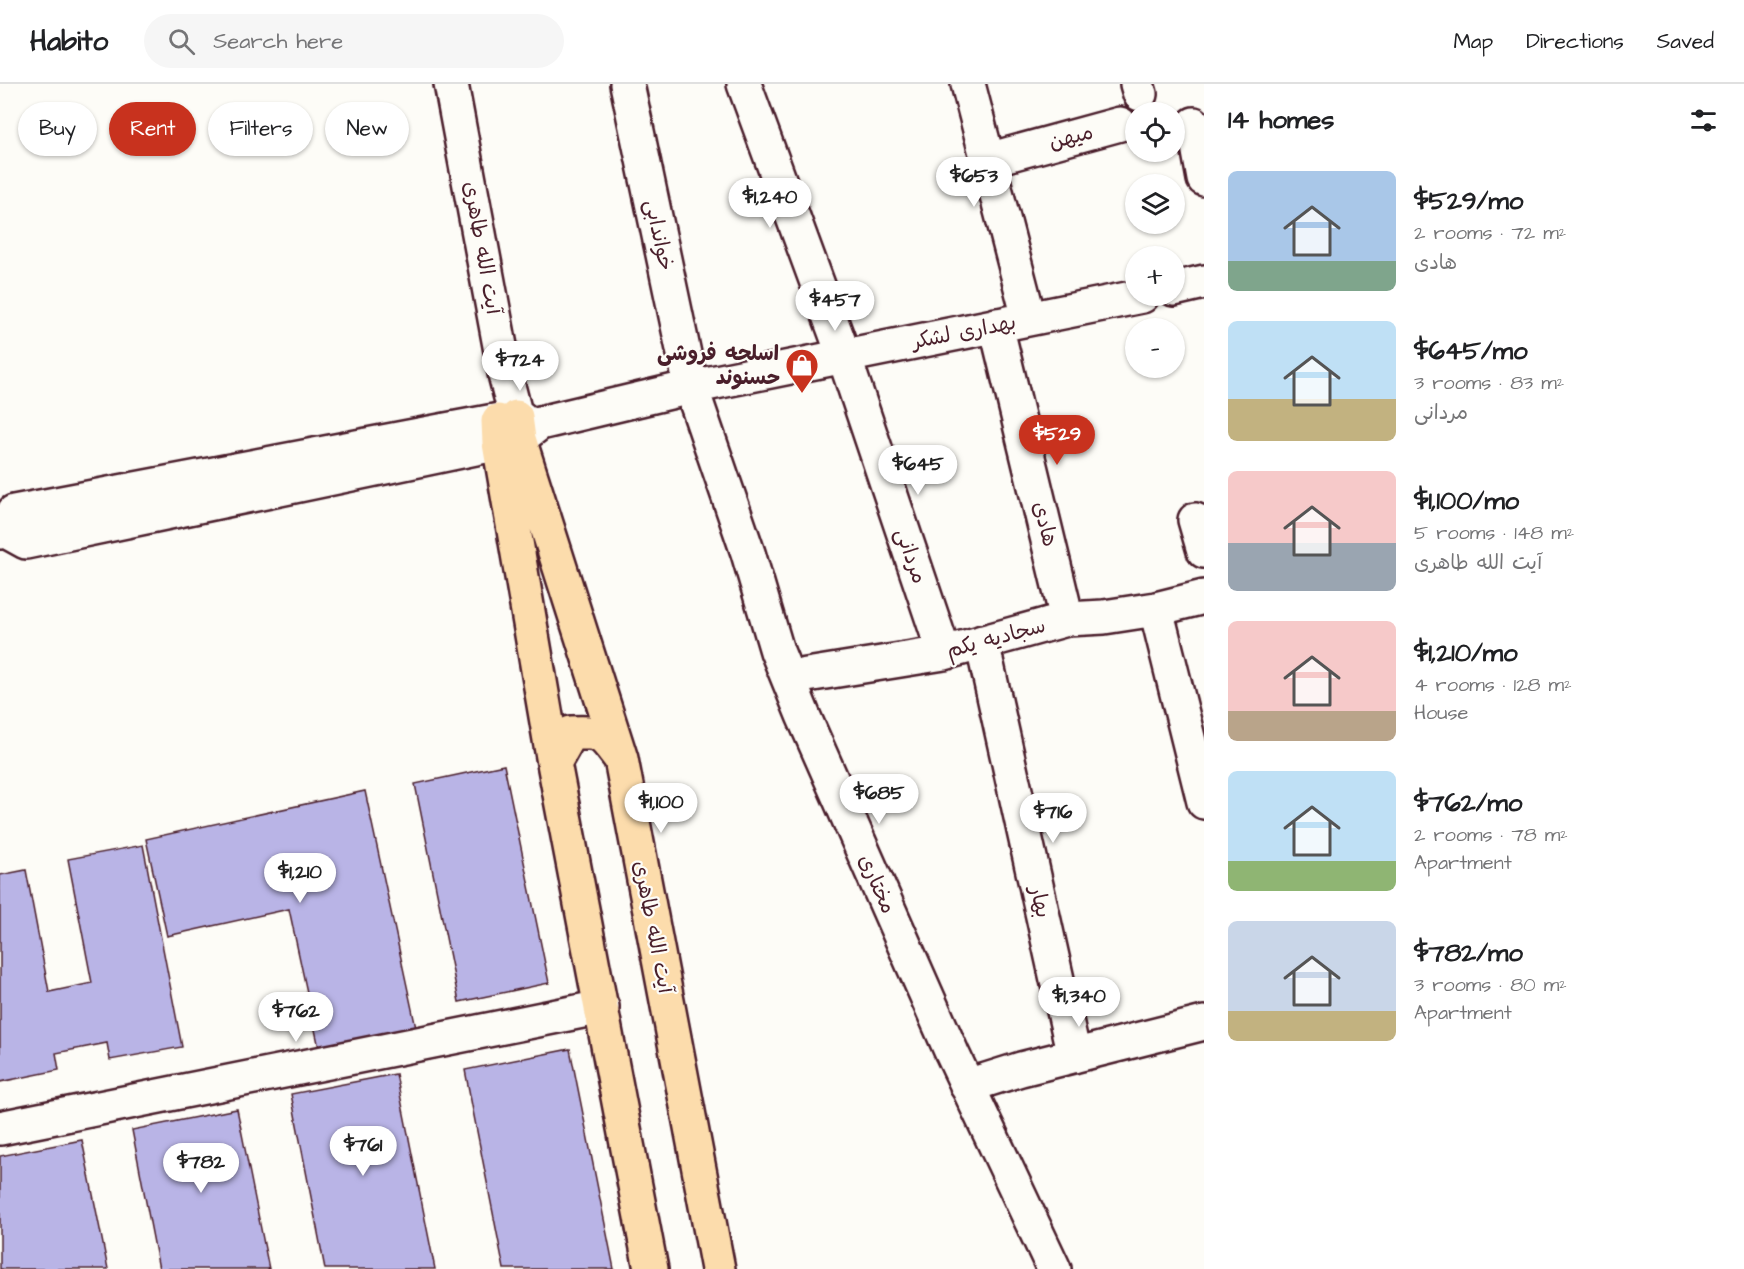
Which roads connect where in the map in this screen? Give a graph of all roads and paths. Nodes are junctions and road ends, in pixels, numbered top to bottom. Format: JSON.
{"nodes":[{"id":1,"x":452,"y":84,"type":"edge"},
{"id":2,"x":627,"y":84,"type":"edge"},
{"id":3,"x":744,"y":84,"type":"edge"},
{"id":4,"x":968,"y":84,"type":"edge"},
{"id":5,"x":1120,"y":124,"type":"dead end"},
{"id":6,"x":1194,"y":124,"type":"dead end"},
{"id":7,"x":988,"y":160,"type":"junction"},
{"id":8,"x":1204,"y":179,"type":"edge"},
{"id":9,"x":1204,"y":282,"type":"edge"},
{"id":10,"x":1185,"y":286,"type":"edge"},
{"id":11,"x":1125,"y":299,"type":"edge"},
{"id":12,"x":1029,"y":318,"type":"junction"},
{"id":13,"x":996,"y":325,"type":"junction"},
{"id":14,"x":844,"y":356,"type":"junction"},
{"id":15,"x":692,"y":387,"type":"junction"},
{"id":16,"x":514,"y":429,"type":"junction"},
{"id":17,"x":1195,"y":520,"type":"dead end"},
{"id":18,"x":3,"y":532,"type":"edge"},
{"id":19,"x":1204,"y":551,"type":"edge"},
{"id":20,"x":1204,"y":597,"type":"edge"},
{"id":21,"x":1156,"y":609,"type":"junction"},
{"id":22,"x":1067,"y":619,"type":"junction"},
{"id":23,"x":982,"y":642,"type":"junction"},
{"id":24,"x":944,"y":653,"type":"junction"},
{"id":25,"x":788,"y":678,"type":"junction"},
{"id":26,"x":621,"y":759,"type":"junction"},
{"id":27,"x":554,"y":763,"type":"junction"},
{"id":28,"x":1202,"y":782,"type":"edge"},
{"id":29,"x":602,"y":1007,"type":"junction"},
{"id":30,"x":1204,"y":1023,"type":"edge"},
{"id":31,"x":1074,"y":1056,"type":"junction"},
{"id":32,"x":968,"y":1086,"type":"junction"},
{"id":33,"x":0,"y":1128,"type":"edge"},
{"id":34,"x":651,"y":1269,"type":"edge"},
{"id":35,"x":718,"y":1269,"type":"edge"},
{"id":36,"x":1054,"y":1269,"type":"edge"}],
"edges":[{"from":1,"to":16,"type":"street","name":"آیت الله طاهری"},
{"from":2,"to":15,"type":"street","name":"خواندابی"},
{"from":3,"to":14,"type":"street","name":"مردانی"},
{"from":4,"to":7,"type":"street"},
{"from":5,"to":7,"type":"street","name":"میهن"},
{"from":6,"to":8,"type":"street"},
{"from":7,"to":12,"type":"street"},
{"from":9,"to":10,"type":"street"},
{"from":11,"to":12,"type":"street","name":"بهداری لشکر"},
{"from":12,"to":13,"type":"street","name":"بهداری لشکر"},
{"from":13,"to":14,"type":"street","name":"بهداری لشکر"},
{"from":13,"to":22,"type":"street","name":"هادی"},
{"from":14,"to":15,"type":"street","name":"بهداری لشکر"},
{"from":14,"to":24,"type":"street","name":"مردانی"},
{"from":15,"to":16,"type":"street","name":"بهداری لشکر"},
{"from":15,"to":25,"type":"street","name":"مختاری"},
{"from":16,"to":18,"type":"street","name":"بهداری لشکر"},
{"from":16,"to":26,"type":"main road","name":"آیت الله طاهری"},
{"from":16,"to":27,"type":"main road"},
{"from":17,"to":19,"type":"street"},
{"from":20,"to":21,"type":"street","name":"سجادیه یکم"},
{"from":21,"to":22,"type":"street","name":"سجادیه یکم"},
{"from":21,"to":28,"type":"street"},
{"from":22,"to":23,"type":"street","name":"سجادیه یکم"},
{"from":23,"to":24,"type":"street","name":"سجادیه یکم"},
{"from":23,"to":31,"type":"street","name":"بهار"},
{"from":24,"to":25,"type":"street","name":"سجادیه یکم"},
{"from":25,"to":32,"type":"street","name":"مختاری"},
{"from":26,"to":27,"type":"main road"},
{"from":26,"to":35,"type":"main road","name":"آیت الله طاهری"},
{"from":27,"to":29,"type":"main road"},
{"from":29,"to":33,"type":"street"},
{"from":29,"to":34,"type":"main road"},
{"from":30,"to":31,"type":"street"},
{"from":31,"to":32,"type":"street"},
{"from":32,"to":36,"type":"street","name":"مختاری"}]}
